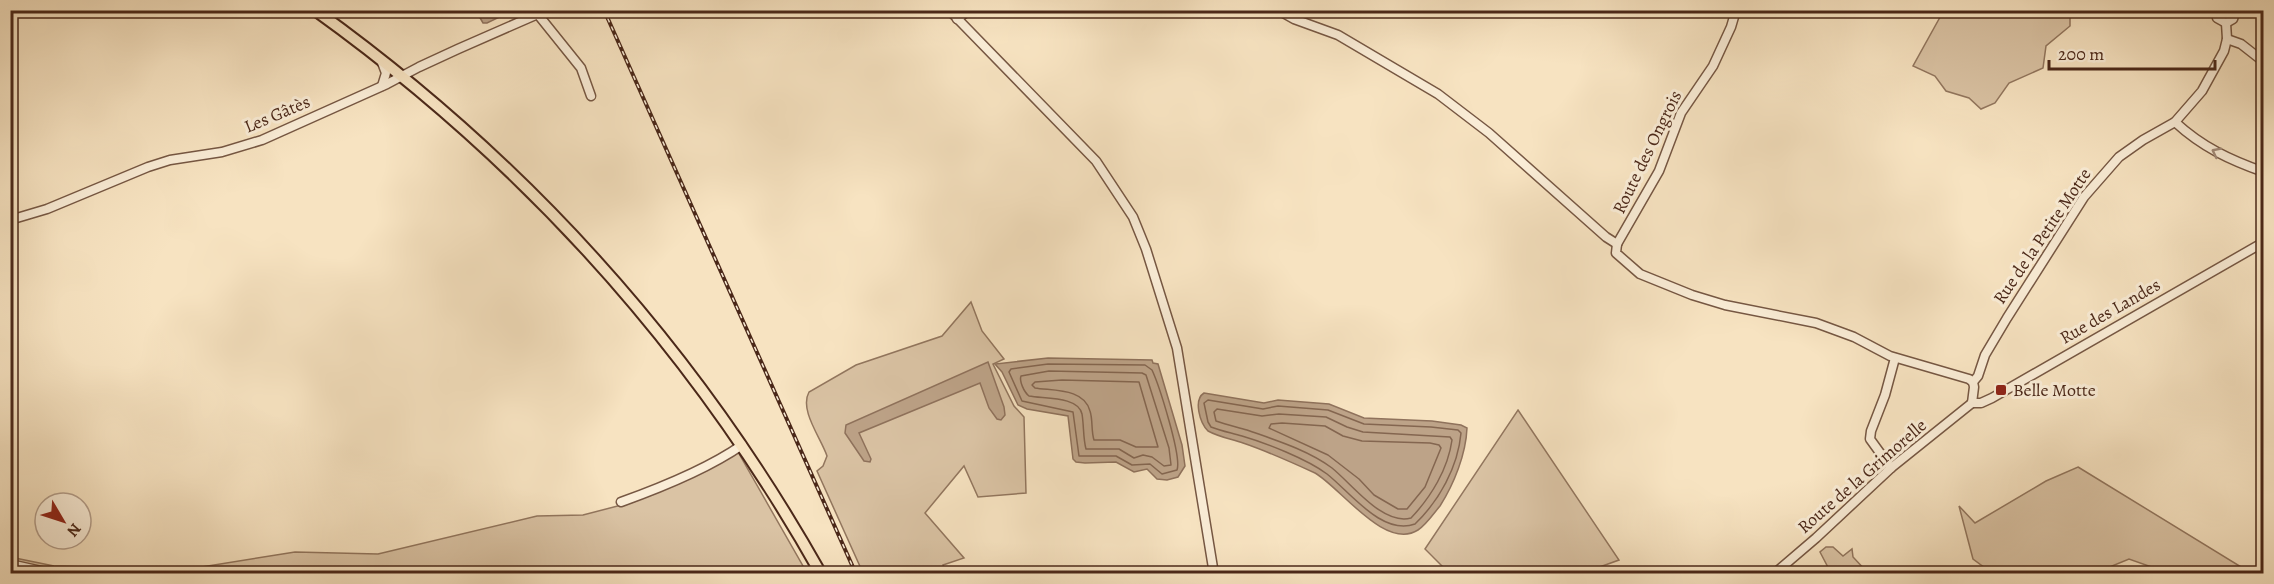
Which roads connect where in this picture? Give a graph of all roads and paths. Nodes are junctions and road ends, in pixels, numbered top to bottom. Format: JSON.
{"nodes":[{"id":1,"x":315,"y":10,"type":"edge"},
{"id":2,"x":949,"y":10,"type":"edge"},
{"id":3,"x":969,"y":10,"type":"edge"},
{"id":4,"x":1278,"y":10,"type":"edge"},
{"id":5,"x":1736,"y":10,"type":"edge"},
{"id":6,"x":2215,"y":10,"type":"edge"},
{"id":7,"x":2236,"y":10,"type":"edge"},
{"id":8,"x":540,"y":12,"type":"edge"},
{"id":9,"x":957,"y":19,"type":"junction"},
{"id":10,"x":2226,"y":22,"type":"junction"},
{"id":11,"x":2227,"y":39,"type":"junction"},
{"id":12,"x":381,"y":59,"type":"junction"},
{"id":13,"x":2264,"y":62,"type":"edge"},
{"id":14,"x":402,"y":76,"type":"junction"},
{"id":15,"x":382,"y":86,"type":"junction"},
{"id":16,"x":591,"y":96,"type":"dead end"},
{"id":17,"x":2175,"y":122,"type":"junction"},
{"id":18,"x":2264,"y":172,"type":"edge"},
{"id":19,"x":10,"y":220,"type":"edge"},
{"id":20,"x":2264,"y":242,"type":"edge"},
{"id":21,"x":1617,"y":244,"type":"junction"},
{"id":22,"x":1895,"y":358,"type":"junction"},
{"id":23,"x":1973,"y":382,"type":"junction"},
{"id":24,"x":1972,"y":403,"type":"junction"},
{"id":25,"x":742,"y":445,"type":"junction"},
{"id":26,"x":1891,"y":468,"type":"junction"},
{"id":27,"x":621,"y":502,"type":"dead end"},
{"id":28,"x":10,"y":564,"type":"edge"},
{"id":29,"x":55,"y":573,"type":"edge"},
{"id":30,"x":821,"y":573,"type":"edge"},
{"id":31,"x":1214,"y":573,"type":"edge"},
{"id":32,"x":1774,"y":573,"type":"edge"}],
"edges":[{"from":1,"to":12,"type":"main road"},
{"from":2,"to":9,"type":"street"},
{"from":3,"to":9,"type":"street"},
{"from":4,"to":21,"type":"street"},
{"from":5,"to":21,"type":"street","name":"Route des Ongrois"},
{"from":6,"to":10,"type":"street"},
{"from":7,"to":10,"type":"street"},
{"from":8,"to":14,"type":"street","name":"Les Gâtès"},
{"from":8,"to":16,"type":"street"},
{"from":9,"to":31,"type":"street"},
{"from":10,"to":11,"type":"street","name":"Rue de la Petite Motte"},
{"from":11,"to":13,"type":"street"},
{"from":11,"to":17,"type":"street","name":"Rue de la Petite Motte"},
{"from":12,"to":14,"type":"main road"},
{"from":12,"to":15,"type":"street"},
{"from":14,"to":15,"type":"street","name":"Les Gâtès"},
{"from":14,"to":25,"type":"main road"},
{"from":15,"to":19,"type":"street","name":"Les Gâtès"},
{"from":18,"to":17,"type":"street","one_way":true},
{"from":17,"to":23,"type":"street","name":"Rue de la Petite Motte"},
{"from":20,"to":24,"type":"street","name":"Rue des Landes"},
{"from":21,"to":22,"type":"street"},
{"from":22,"to":23,"type":"street"},
{"from":22,"to":26,"type":"street"},
{"from":23,"to":24,"type":"street","name":"Rue de la Petite Motte"},
{"from":24,"to":26,"type":"street","name":"Route de la Grimorelle"},
{"from":25,"to":27,"type":"street"},
{"from":25,"to":30,"type":"main road"},
{"from":26,"to":32,"type":"street","name":"Route de la Grimorelle"},
{"from":28,"to":29,"type":"street"}]}
